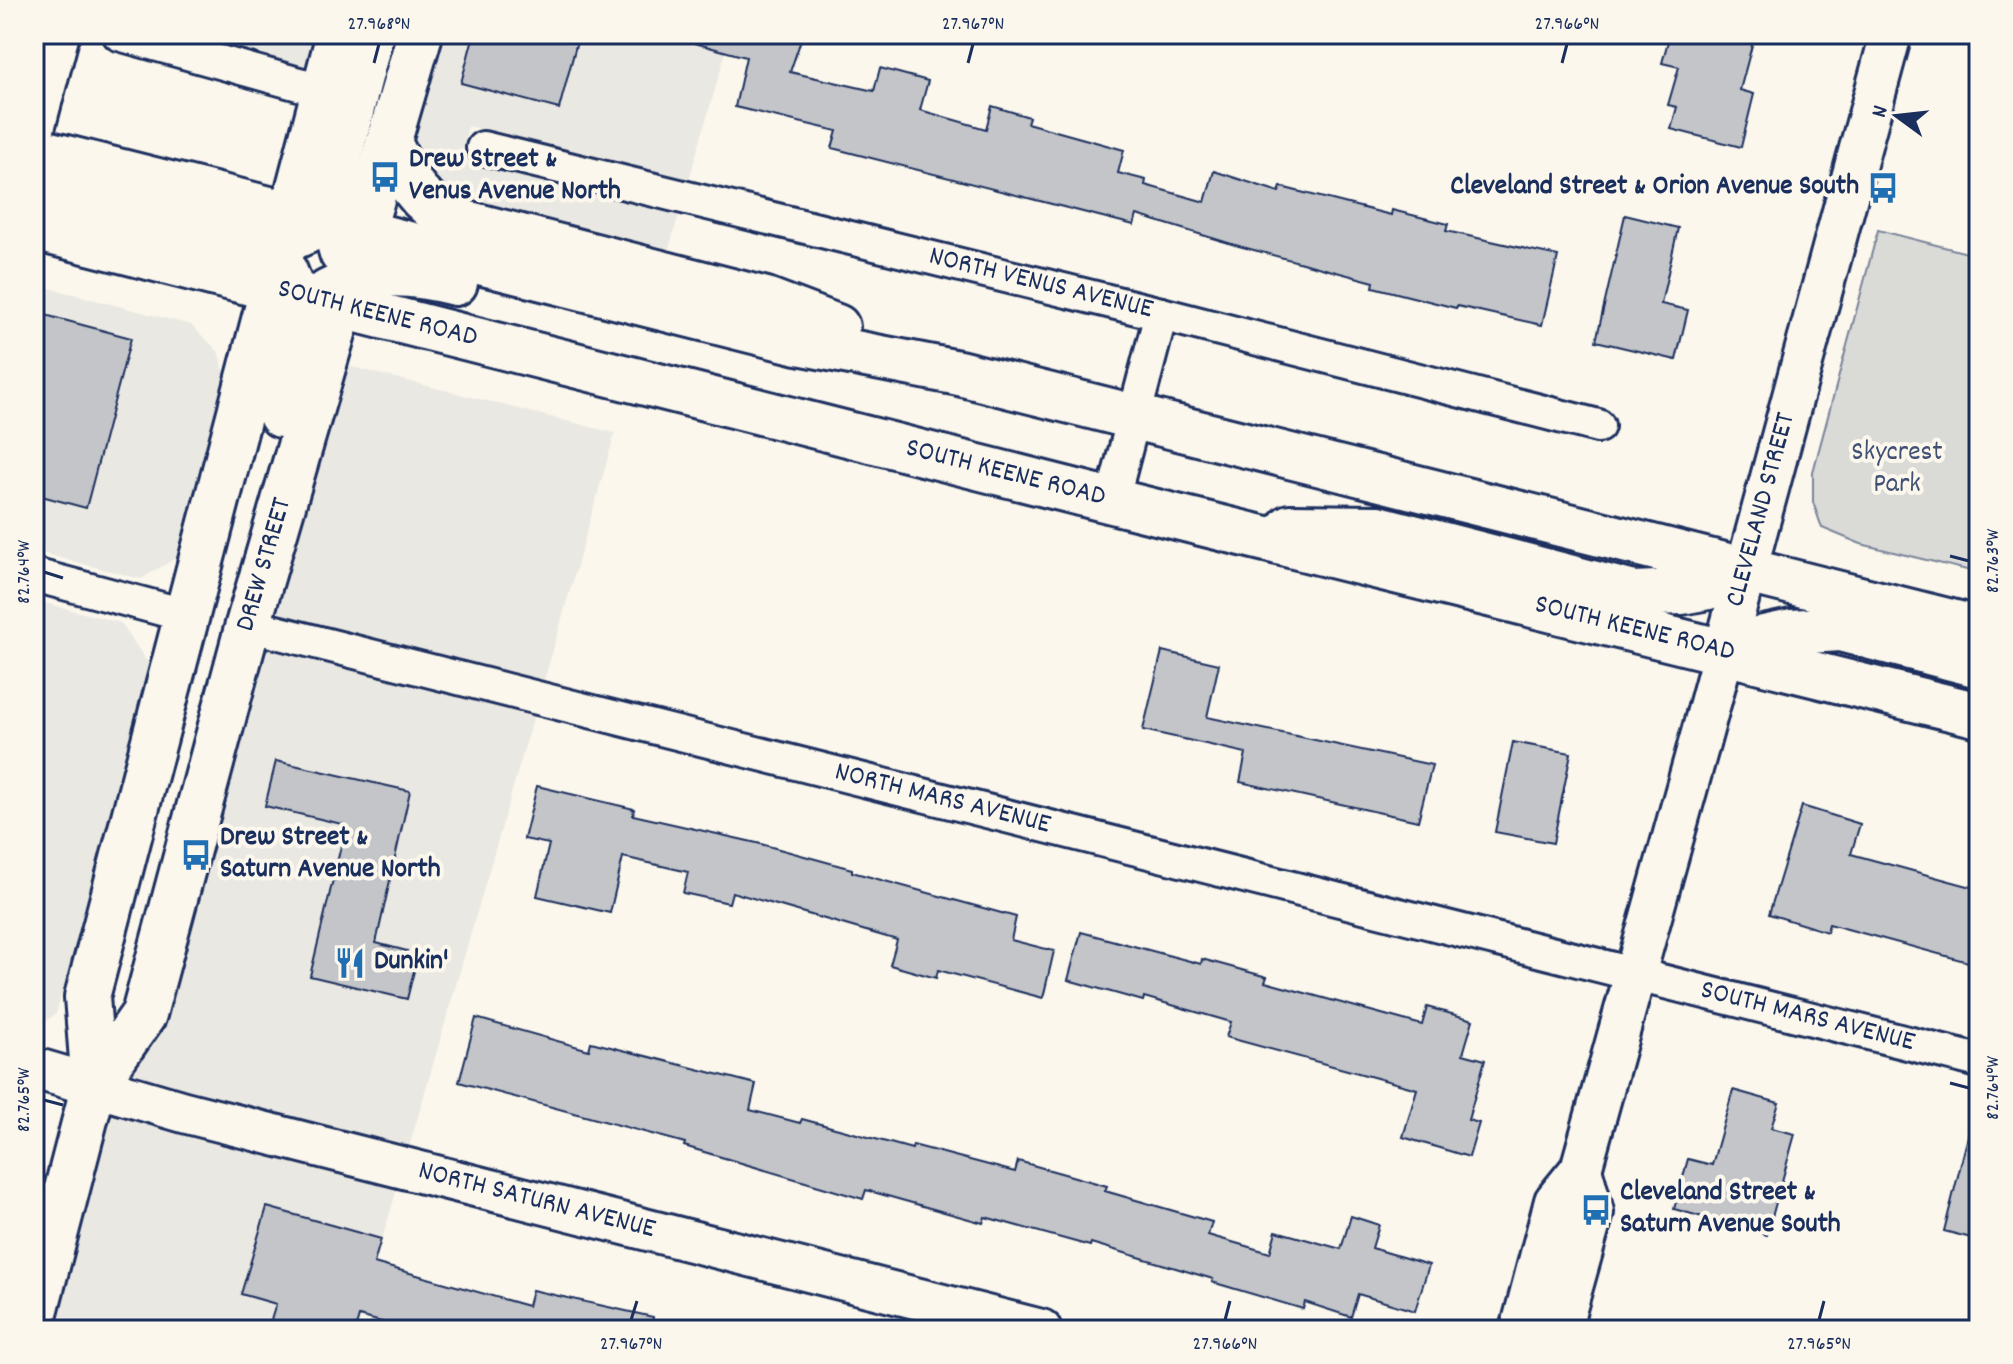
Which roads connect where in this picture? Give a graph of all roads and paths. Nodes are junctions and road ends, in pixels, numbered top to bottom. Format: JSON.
{"nodes":[{"id":1,"x":63,"y":34,"type":"edge"},
{"id":2,"x":119,"y":34,"type":"edge"},
{"id":3,"x":339,"y":34,"type":"edge"},
{"id":4,"x":371,"y":34,"type":"edge"},
{"id":5,"x":420,"y":34,"type":"edge"},
{"id":6,"x":1891,"y":34,"type":"edge"},
{"id":7,"x":324,"y":91,"type":"junction"},
{"id":8,"x":390,"y":145,"type":"junction"},
{"id":9,"x":34,"y":147,"type":"edge"},
{"id":10,"x":483,"y":148,"type":"dead end"},
{"id":11,"x":34,"y":192,"type":"edge"},
{"id":12,"x":34,"y":228,"type":"edge"},
{"id":13,"x":316,"y":262,"type":"junction"},
{"id":14,"x":1161,"y":314,"type":"junction"},
{"id":15,"x":959,"y":373,"type":"junction"},
{"id":16,"x":1134,"y":419,"type":"junction"},
{"id":17,"x":1598,"y":426,"type":"dead end"},
{"id":18,"x":1112,"y":501,"type":"junction"},
{"id":19,"x":1215,"y":526,"type":"junction"},
{"id":20,"x":1746,"y":571,"type":"junction"},
{"id":21,"x":34,"y":575,"type":"edge"},
{"id":22,"x":188,"y":616,"type":"junction"},
{"id":23,"x":248,"y":625,"type":"junction"},
{"id":24,"x":1979,"y":629,"type":"edge"},
{"id":25,"x":1724,"y":651,"type":"junction"},
{"id":26,"x":1979,"y":665,"type":"edge"},
{"id":27,"x":1979,"y":715,"type":"edge"},
{"id":28,"x":218,"y":738,"type":"junction"},
{"id":29,"x":1637,"y":973,"type":"junction"},
{"id":30,"x":1979,"y":1061,"type":"edge"},
{"id":31,"x":34,"y":1068,"type":"edge"},
{"id":32,"x":94,"y":1085,"type":"junction"},
{"id":33,"x":1581,"y":1169,"type":"junction"},
{"id":34,"x":34,"y":1316,"type":"edge"},
{"id":35,"x":1041,"y":1330,"type":"edge"},
{"id":36,"x":1521,"y":1330,"type":"edge"},
{"id":37,"x":1560,"y":1330,"type":"edge"}],
"edges":[{"from":1,"to":9,"type":"street"},
{"from":2,"to":7,"type":"street"},
{"from":3,"to":7,"type":"main road","name":"DREW STREET"},
{"from":4,"to":13,"type":"main road"},
{"from":5,"to":8,"type":"main road","name":"DREW STREET"},
{"from":6,"to":20,"type":"street","name":"CLEVELAND STREET"},
{"from":7,"to":13,"type":"main road","name":"DREW STREET"},
{"from":8,"to":13,"type":"main road","name":"DREW STREET"},
{"from":8,"to":15,"type":"main road"},
{"from":9,"to":13,"type":"main road","name":"SOUTH KEENE ROAD"},
{"from":10,"to":14,"type":"street","name":"NORTH VENUS AVENUE"},
{"from":11,"to":13,"type":"main road"},
{"from":12,"to":13,"type":"main road","name":"SOUTH KEENE ROAD"},
{"from":13,"to":15,"type":"main road","name":"SOUTH KEENE ROAD"},
{"from":13,"to":18,"type":"main road","name":"SOUTH KEENE ROAD"},
{"from":13,"to":22,"type":"main road","name":"DREW STREET"},
{"from":13,"to":23,"type":"main road","name":"DREW STREET"},
{"from":13,"to":28,"type":"main road"},
{"from":14,"to":16,"type":"street"},
{"from":14,"to":17,"type":"street","name":"NORTH VENUS AVENUE"},
{"from":15,"to":16,"type":"main road","name":"SOUTH KEENE ROAD"},
{"from":16,"to":18,"type":"street"},
{"from":16,"to":20,"type":"main road","name":"SOUTH KEENE ROAD"},
{"from":18,"to":19,"type":"main road","name":"SOUTH KEENE ROAD"},
{"from":19,"to":20,"type":"main road"},
{"from":19,"to":25,"type":"main road","name":"SOUTH KEENE ROAD"},
{"from":20,"to":24,"type":"main road","name":"SOUTH KEENE ROAD"},
{"from":20,"to":25,"type":"street","name":"CLEVELAND STREET"},
{"from":21,"to":22,"type":"street"},
{"from":22,"to":32,"type":"main road","name":"DREW STREET"},
{"from":23,"to":28,"type":"main road","name":"DREW STREET"},
{"from":23,"to":29,"type":"street","name":"NORTH MARS AVENUE"},
{"from":25,"to":26,"type":"main road"},
{"from":25,"to":27,"type":"main road","name":"SOUTH KEENE ROAD"},
{"from":25,"to":29,"type":"street","name":"CLEVELAND STREET"},
{"from":28,"to":32,"type":"main road","name":"DREW STREET"},
{"from":29,"to":30,"type":"street","name":"SOUTH MARS AVENUE"},
{"from":29,"to":33,"type":"street","name":"CLEVELAND STREET"},
{"from":31,"to":32,"type":"street","name":"NORTH SATURN AVENUE"},
{"from":32,"to":34,"type":"main road","name":"DREW STREET"},
{"from":32,"to":35,"type":"street","name":"NORTH SATURN AVENUE"},
{"from":33,"to":36,"type":"street","name":"CLEVELAND STREET"},
{"from":33,"to":37,"type":"street"}]}
